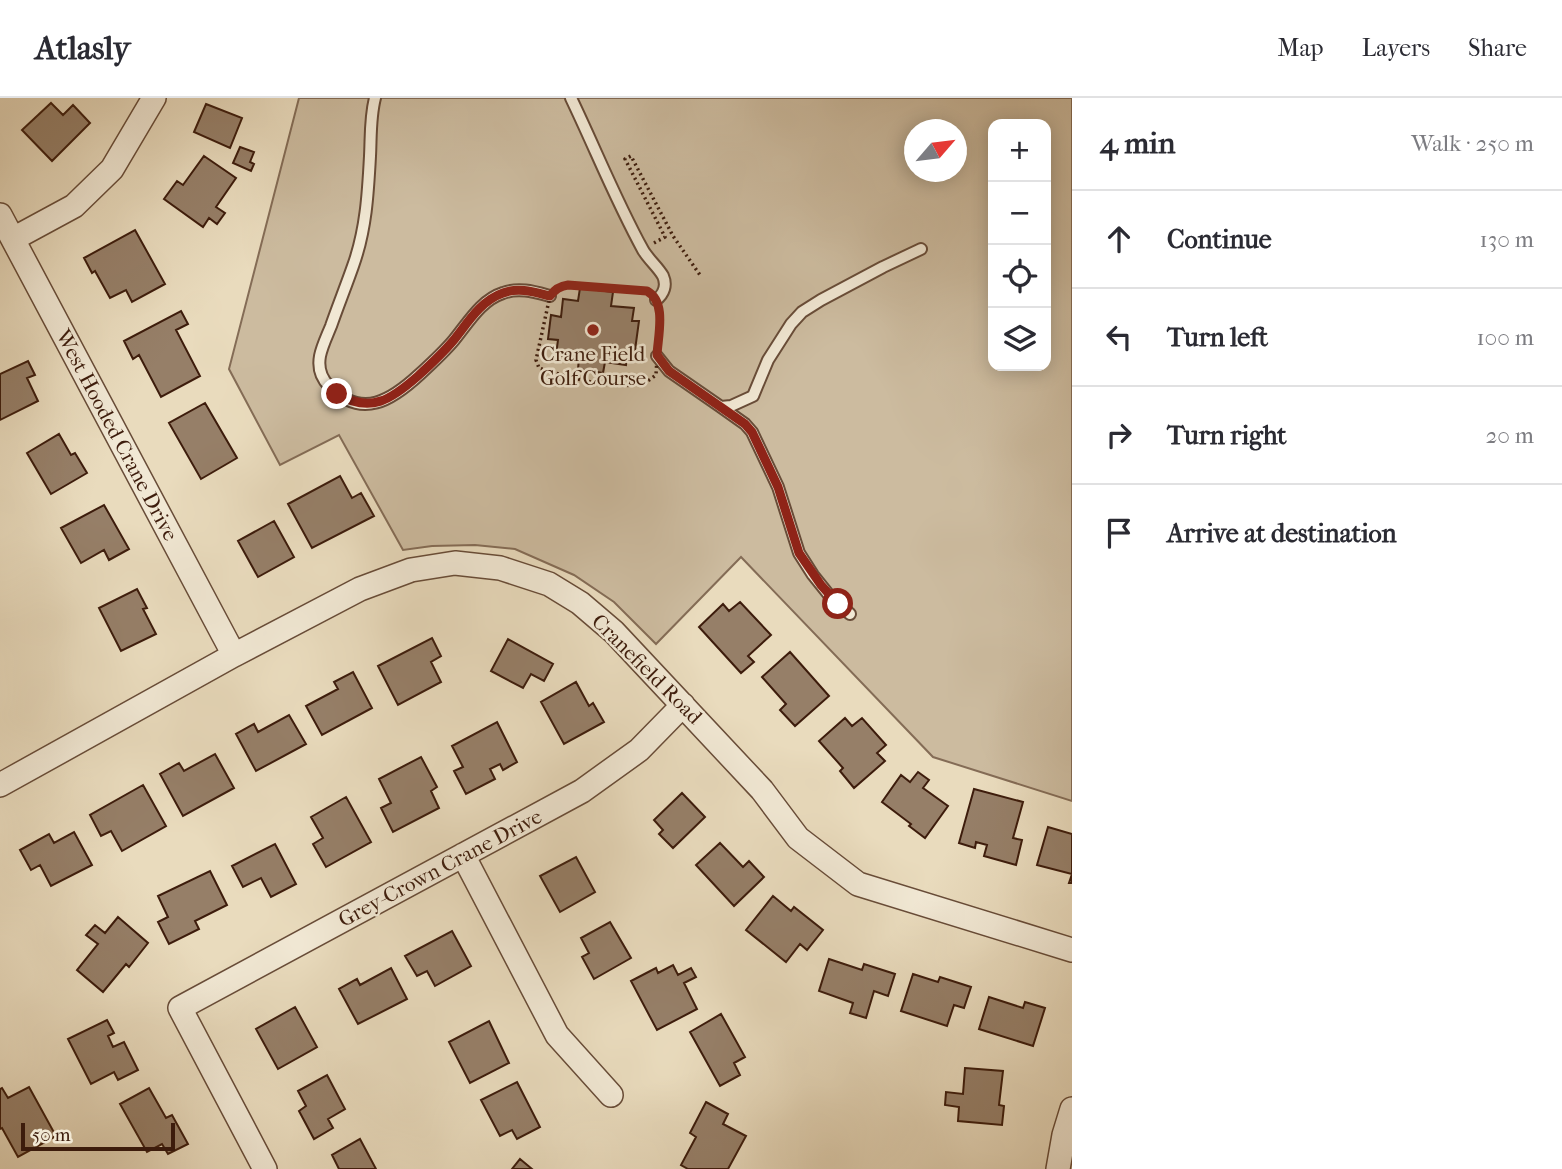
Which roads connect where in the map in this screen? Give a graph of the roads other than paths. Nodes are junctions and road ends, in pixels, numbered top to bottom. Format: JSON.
{"nodes":[{"id":1,"x":154,"y":98,"type":"edge"},
{"id":2,"x":375,"y":98,"type":"edge"},
{"id":3,"x":571,"y":98,"type":"edge"},
{"id":4,"x":0,"y":215,"type":"edge"},
{"id":5,"x":13,"y":239,"type":"junction"},
{"id":6,"x":921,"y":249,"type":"dead end"},
{"id":7,"x":550,"y":296,"type":"road end"},
{"id":8,"x":656,"y":300,"type":"road end"},
{"id":9,"x":657,"y":355,"type":"road end"},
{"id":10,"x":721,"y":407,"type":"junction"},
{"id":11,"x":850,"y":614,"type":"dead end"},
{"id":12,"x":234,"y":655,"type":"junction"},
{"id":13,"x":683,"y":705,"type":"junction"},
{"id":14,"x":0,"y":785,"type":"edge"},
{"id":15,"x":463,"y":855,"type":"junction"},
{"id":16,"x":1072,"y":950,"type":"edge"},
{"id":17,"x":611,"y":1095,"type":"dead end"},
{"id":18,"x":1072,"y":1108,"type":"edge"},
{"id":19,"x":265,"y":1169,"type":"edge"},
{"id":20,"x":1058,"y":1169,"type":"edge"}],
"edges":[{"from":1,"to":5,"type":"street"},
{"from":2,"to":7,"type":"lane"},
{"from":3,"to":8,"type":"lane"},
{"from":4,"to":5,"type":"street","name":"West Hooded Crane Drive"},
{"from":5,"to":12,"type":"street","name":"West Hooded Crane Drive"},
{"from":6,"to":10,"type":"lane"},
{"from":9,"to":10,"type":"lane"},
{"from":10,"to":11,"type":"lane"},
{"from":12,"to":13,"type":"street","name":"Cranefield Road"},
{"from":12,"to":14,"type":"street","name":"Cranefield Road"},
{"from":13,"to":15,"type":"street","name":"Grey-Crown Crane Drive"},
{"from":13,"to":16,"type":"street","name":"Cranefield Road"},
{"from":15,"to":17,"type":"street"},
{"from":15,"to":19,"type":"street","name":"Grey-Crown Crane Drive"},
{"from":18,"to":20,"type":"street"}]}
